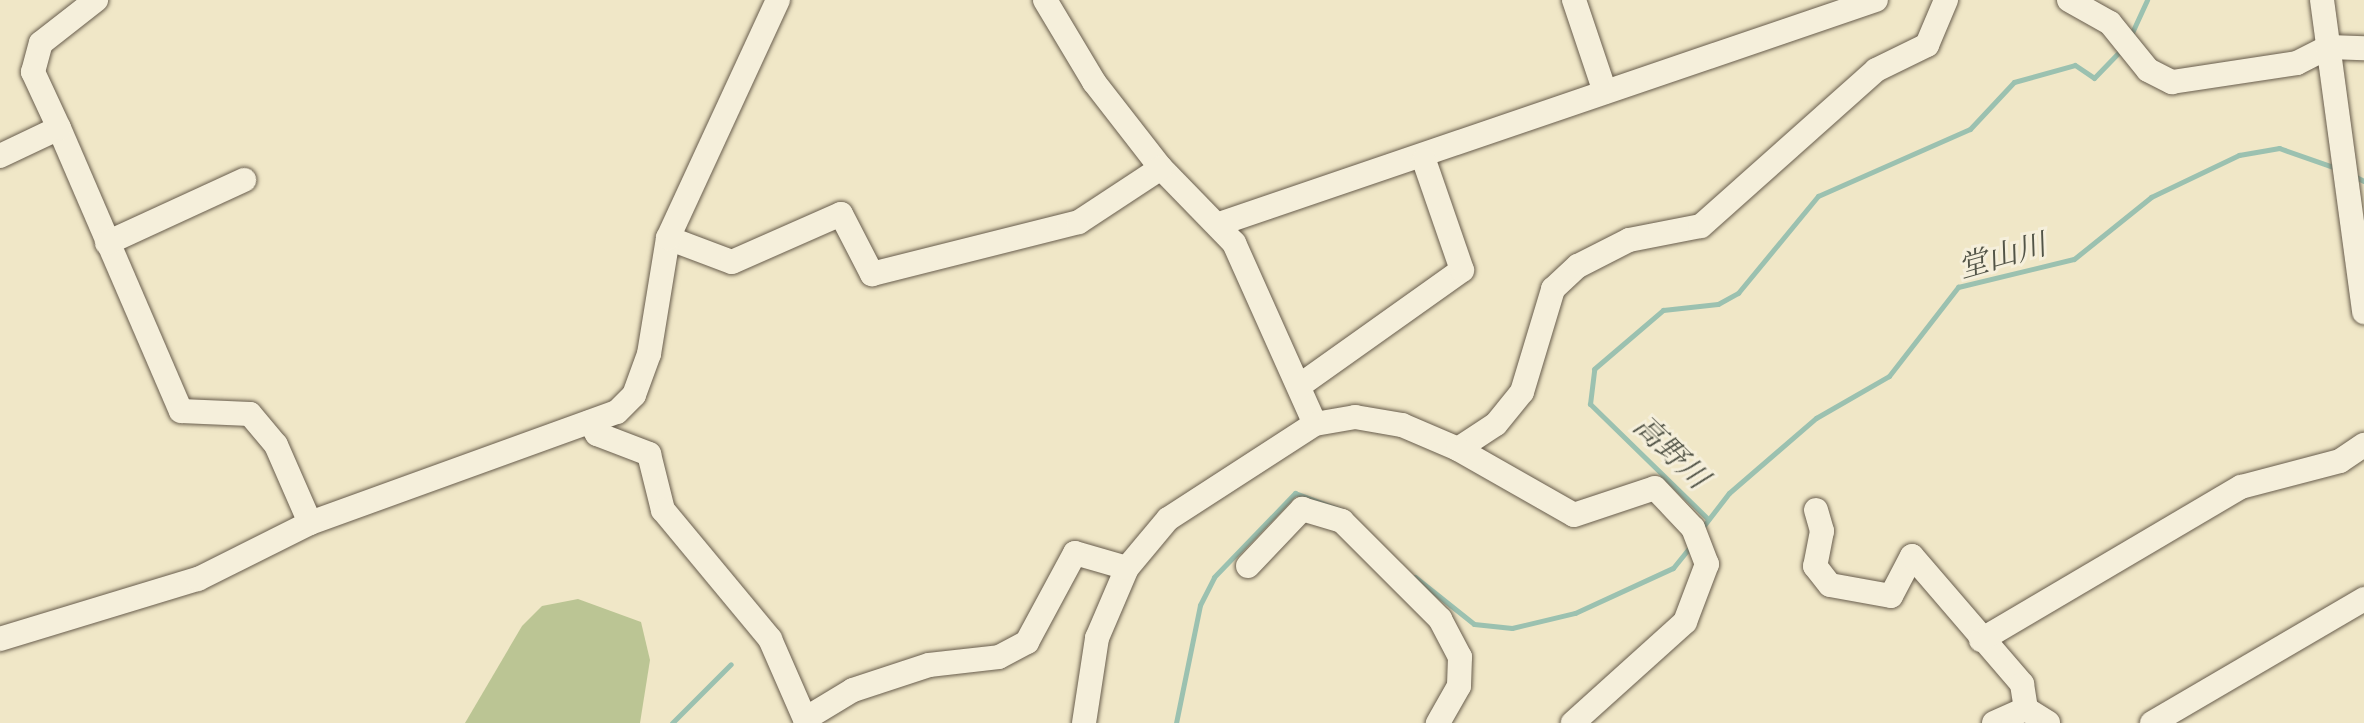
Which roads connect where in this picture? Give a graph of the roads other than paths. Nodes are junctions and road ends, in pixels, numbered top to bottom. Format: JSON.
{"nodes":[{"id":1,"x":96,"y":0,"type":"edge"},
{"id":2,"x":778,"y":0,"type":"edge"},
{"id":3,"x":1045,"y":0,"type":"edge"},
{"id":4,"x":1574,"y":0,"type":"edge"},
{"id":5,"x":1876,"y":0,"type":"edge"},
{"id":6,"x":1946,"y":0,"type":"edge"},
{"id":7,"x":2069,"y":0,"type":"edge"},
{"id":8,"x":2322,"y":0,"type":"edge"},
{"id":9,"x":2329,"y":47,"type":"junction"},
{"id":10,"x":2364,"y":48,"type":"edge"},
{"id":11,"x":1605,"y":92,"type":"junction"},
{"id":12,"x":59,"y":128,"type":"junction"},
{"id":13,"x":0,"y":156,"type":"edge"},
{"id":14,"x":1424,"y":160,"type":"junction"},
{"id":15,"x":1161,"y":168,"type":"junction"},
{"id":16,"x":244,"y":180,"type":"dead end"},
{"id":17,"x":1219,"y":224,"type":"junction"},
{"id":18,"x":668,"y":238,"type":"junction"},
{"id":19,"x":107,"y":243,"type":"junction"},
{"id":20,"x":2364,"y":312,"type":"edge"},
{"id":21,"x":1299,"y":386,"type":"junction"},
{"id":22,"x":590,"y":422,"type":"junction"},
{"id":23,"x":1315,"y":424,"type":"junction"},
{"id":24,"x":2364,"y":445,"type":"edge"},
{"id":25,"x":1458,"y":449,"type":"junction"},
{"id":26,"x":1816,"y":510,"type":"dead end"},
{"id":27,"x":310,"y":523,"type":"junction"},
{"id":28,"x":1248,"y":566,"type":"dead end"},
{"id":29,"x":1127,"y":568,"type":"junction"},
{"id":30,"x":2364,"y":599,"type":"edge"},
{"id":31,"x":0,"y":639,"type":"edge"},
{"id":32,"x":1981,"y":640,"type":"junction"},
{"id":33,"x":2026,"y":709,"type":"junction"},
{"id":34,"x":1084,"y":723,"type":"edge"},
{"id":35,"x":1438,"y":723,"type":"edge"},
{"id":36,"x":1573,"y":723,"type":"edge"},
{"id":37,"x":1994,"y":723,"type":"edge"},
{"id":38,"x":2048,"y":723,"type":"edge"},
{"id":39,"x":2152,"y":723,"type":"edge"}],
"edges":[{"from":1,"to":12,"type":"street"},
{"from":2,"to":18,"type":"street"},
{"from":3,"to":15,"type":"street"},
{"from":4,"to":11,"type":"street"},
{"from":5,"to":11,"type":"street"},
{"from":6,"to":25,"type":"street"},
{"from":7,"to":9,"type":"street"},
{"from":8,"to":9,"type":"street"},
{"from":9,"to":10,"type":"street"},
{"from":9,"to":20,"type":"street"},
{"from":11,"to":14,"type":"street"},
{"from":12,"to":13,"type":"street"},
{"from":12,"to":19,"type":"street"},
{"from":14,"to":17,"type":"street"},
{"from":14,"to":21,"type":"street"},
{"from":15,"to":17,"type":"street"},
{"from":15,"to":18,"type":"street"},
{"from":16,"to":19,"type":"street"},
{"from":17,"to":21,"type":"street"},
{"from":18,"to":22,"type":"street"},
{"from":19,"to":27,"type":"street"},
{"from":21,"to":23,"type":"street"},
{"from":22,"to":27,"type":"street"},
{"from":22,"to":29,"type":"street"},
{"from":23,"to":25,"type":"street"},
{"from":23,"to":29,"type":"street"},
{"from":24,"to":32,"type":"street"},
{"from":25,"to":36,"type":"street"},
{"from":26,"to":32,"type":"street"},
{"from":27,"to":31,"type":"street"},
{"from":28,"to":35,"type":"street"},
{"from":29,"to":34,"type":"street"},
{"from":30,"to":39,"type":"street"},
{"from":32,"to":33,"type":"street"},
{"from":33,"to":37,"type":"street"},
{"from":33,"to":38,"type":"street"}]}
